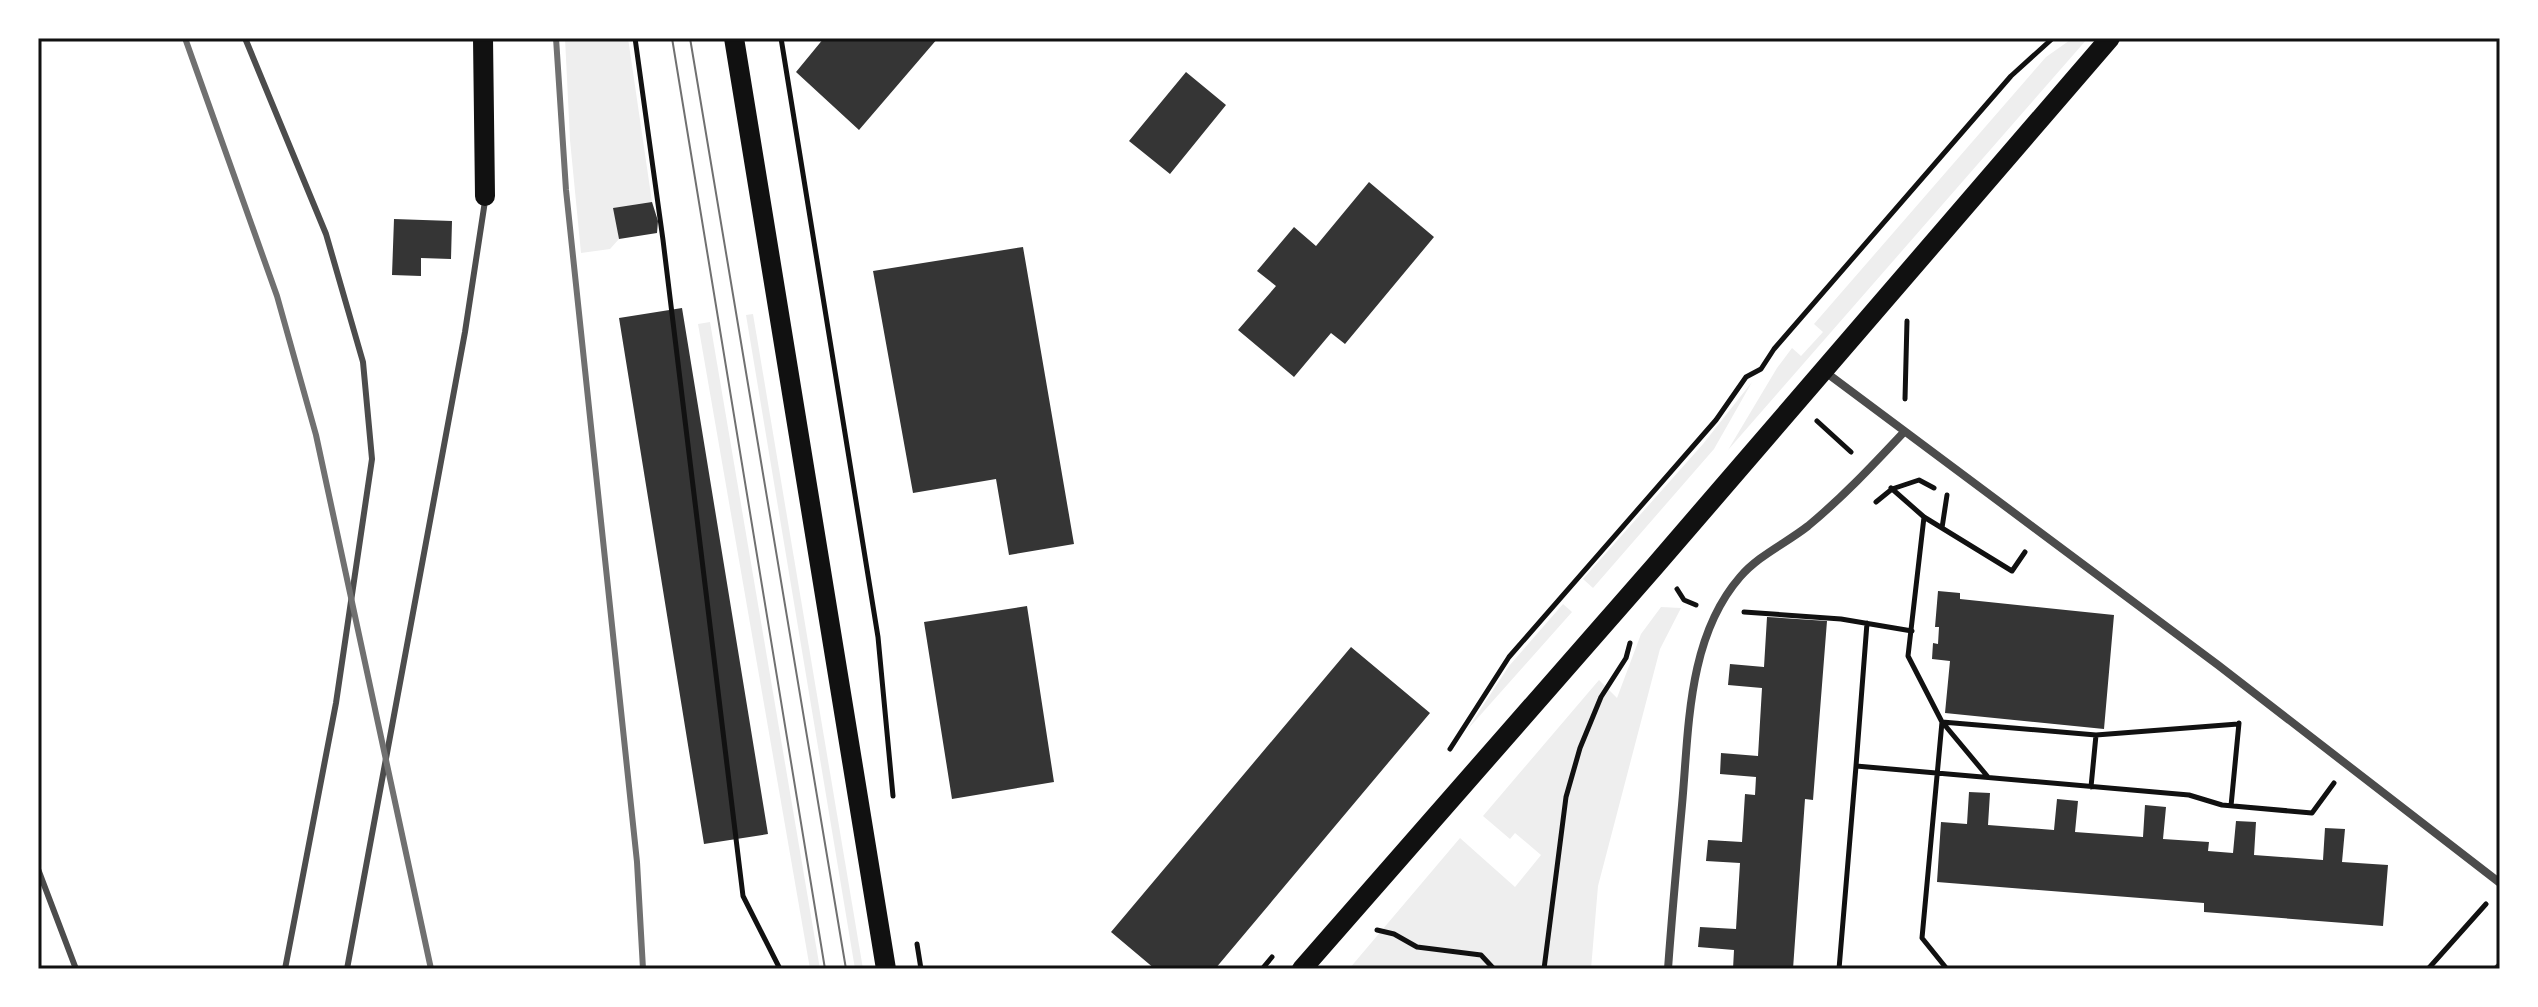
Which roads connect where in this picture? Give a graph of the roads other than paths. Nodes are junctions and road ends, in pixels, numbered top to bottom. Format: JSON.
{"nodes":[{"id":1,"x":245,"y":38,"type":"edge"},
{"id":2,"x":483,"y":38,"type":"edge"},
{"id":3,"x":734,"y":38,"type":"edge"},
{"id":4,"x":2110,"y":38,"type":"edge"},
{"id":5,"x":485,"y":196,"type":"joint"},
{"id":6,"x":1824,"y":371,"type":"junction"},
{"id":7,"x":1904,"y":432,"type":"junction"},
{"id":8,"x":38,"y":869,"type":"edge"},
{"id":9,"x":2500,"y":883,"type":"edge"},
{"id":10,"x":76,"y":969,"type":"edge"},
{"id":11,"x":285,"y":969,"type":"edge"},
{"id":12,"x":347,"y":969,"type":"edge"},
{"id":13,"x":886,"y":969,"type":"edge"},
{"id":14,"x":1302,"y":969,"type":"edge"},
{"id":15,"x":1668,"y":969,"type":"edge"}],
"edges":[{"from":1,"to":11,"type":"lane"},
{"from":2,"to":5,"type":"main road"},
{"from":3,"to":13,"type":"main road"},
{"from":4,"to":6,"type":"main road"},
{"from":5,"to":12,"type":"lane"},
{"from":6,"to":7,"type":"street"},
{"from":6,"to":14,"type":"main road"},
{"from":7,"to":9,"type":"street"},
{"from":7,"to":15,"type":"street"},
{"from":8,"to":10,"type":"lane"}]}
